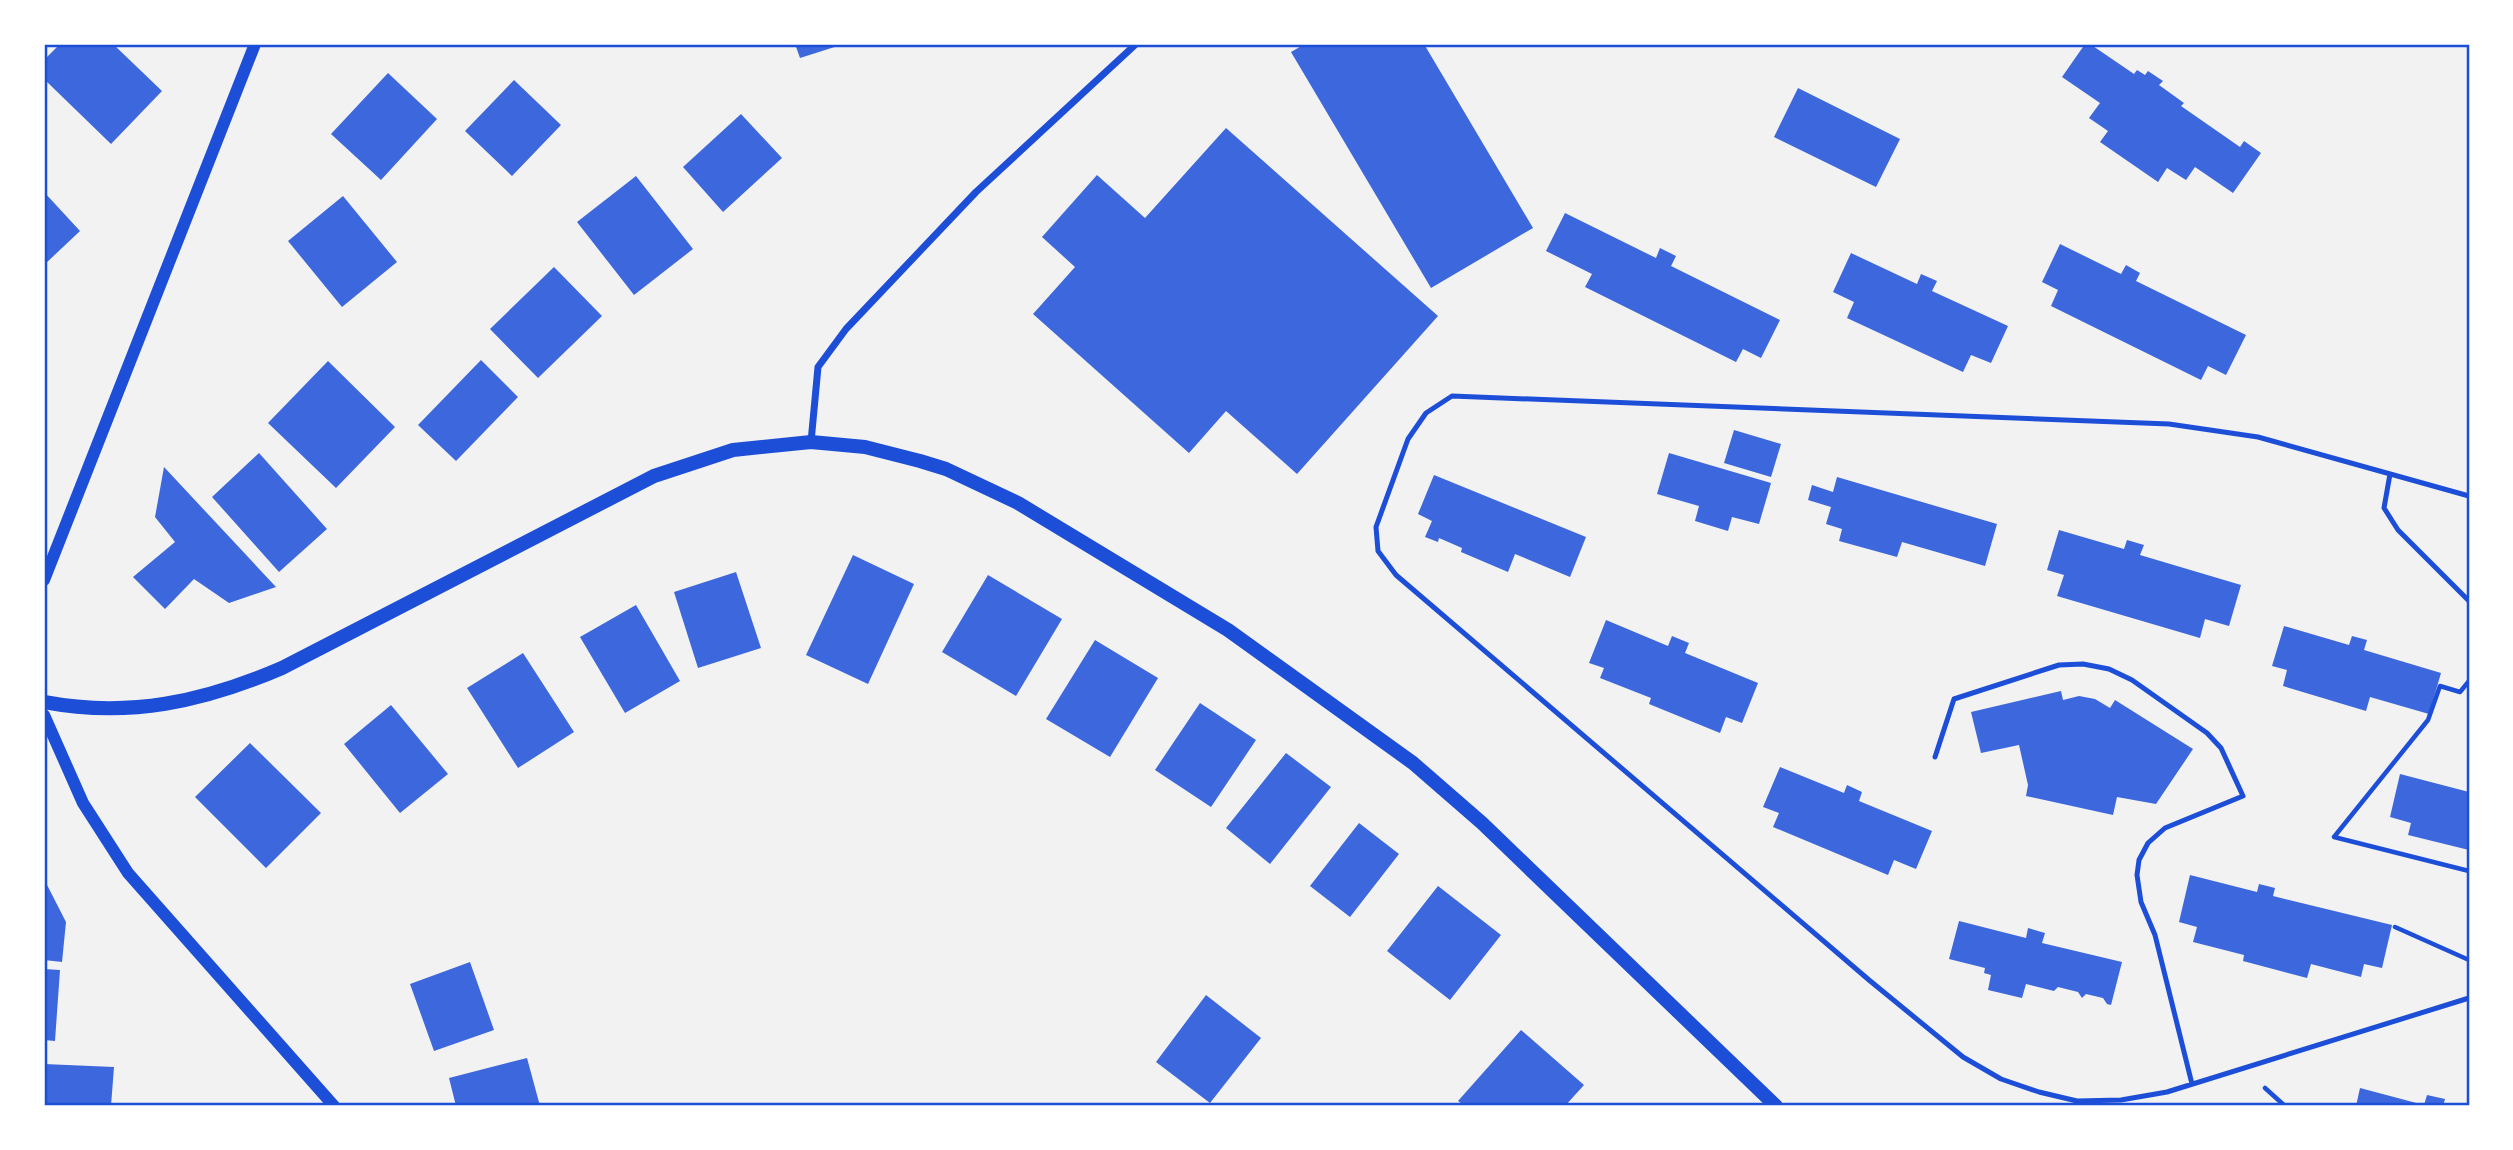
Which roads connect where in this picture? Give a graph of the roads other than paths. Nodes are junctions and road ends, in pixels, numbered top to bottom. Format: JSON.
{"nodes":[{"id":1,"x":255,"y":44,"type":"edge"},
{"id":2,"x":1136,"y":44,"type":"edge"},
{"id":3,"x":811,"y":442,"type":"junction"},
{"id":4,"x":2390,"y":474,"type":"junction"},
{"id":5,"x":2469,"y":496,"type":"edge"},
{"id":6,"x":44,"y":580,"type":"edge"},
{"id":7,"x":2469,"y":601,"type":"edge"},
{"id":8,"x":44,"y":702,"type":"edge"},
{"id":9,"x":44,"y":715,"type":"edge"},
{"id":10,"x":1934,"y":757,"type":"dead end"},
{"id":11,"x":2469,"y":998,"type":"edge"},
{"id":12,"x":2192,"y":1084,"type":"junction"},
{"id":13,"x":334,"y":1106,"type":"edge"},
{"id":14,"x":1776,"y":1106,"type":"edge"}],
"edges":[{"from":1,"to":6,"type":"street"},
{"from":2,"to":3,"type":"street"},
{"from":3,"to":8,"type":"main road"},
{"from":3,"to":14,"type":"main road"},
{"from":4,"to":5,"type":"lane"},
{"from":4,"to":7,"type":"lane"},
{"from":4,"to":12,"type":"lane"},
{"from":9,"to":13,"type":"street"},
{"from":10,"to":12,"type":"lane"},
{"from":11,"to":12,"type":"lane"}]}
